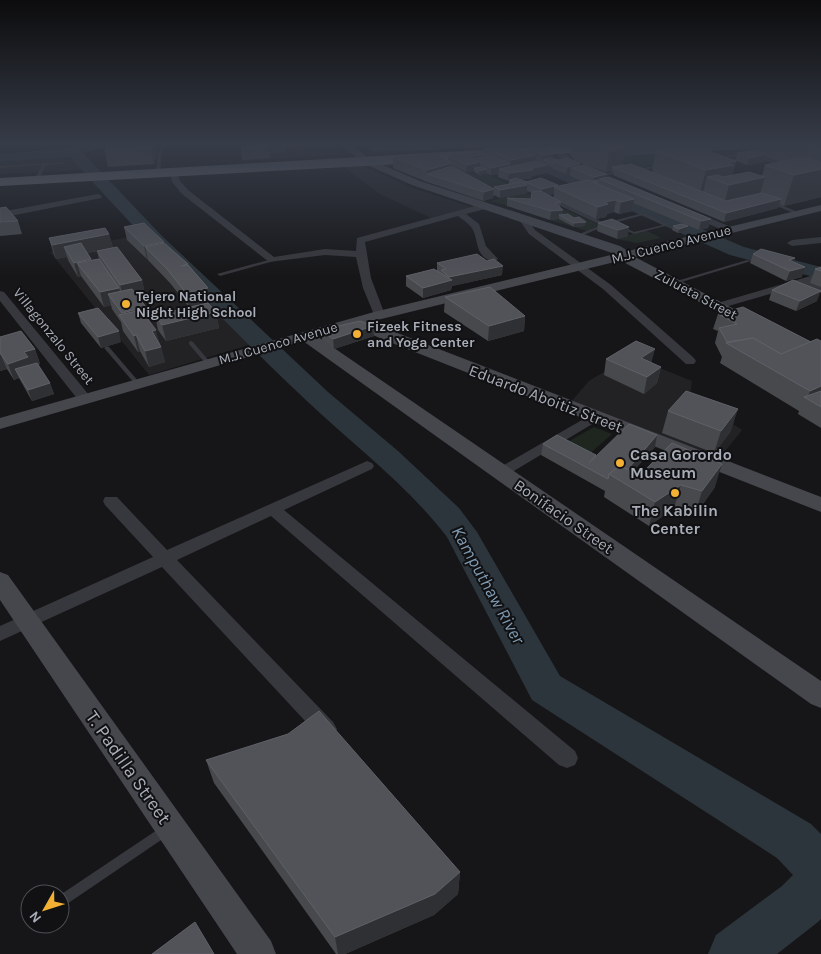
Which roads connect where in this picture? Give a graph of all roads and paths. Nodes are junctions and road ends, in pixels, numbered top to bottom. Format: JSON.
{"nodes":[{"id":1,"x":181,"y":188,"type":"edge"},
{"id":2,"x":430,"y":188,"type":"edge"},
{"id":3,"x":98,"y":196,"type":"dead end"},
{"id":4,"x":547,"y":198,"type":"edge"},
{"id":5,"x":764,"y":200,"type":"edge"},
{"id":6,"x":486,"y":206,"type":"junction"},
{"id":7,"x":821,"y":208,"type":"edge"},
{"id":8,"x":682,"y":210,"type":"edge"},
{"id":9,"x":458,"y":213,"type":"junction"},
{"id":10,"x":798,"y":213,"type":"junction"},
{"id":11,"x":0,"y":215,"type":"edge"},
{"id":12,"x":522,"y":218,"type":"junction"},
{"id":13,"x":611,"y":223,"type":"junction"},
{"id":14,"x":605,"y":225,"type":"junction"},
{"id":15,"x":723,"y":230,"type":"junction"},
{"id":16,"x":579,"y":236,"type":"junction"},
{"id":17,"x":821,"y":240,"type":"edge"},
{"id":18,"x":792,"y":243,"type":"dead end"},
{"id":19,"x":360,"y":254,"type":"junction"},
{"id":20,"x":626,"y":255,"type":"junction"},
{"id":21,"x":493,"y":259,"type":"edge"},
{"id":22,"x":272,"y":260,"type":"junction"},
{"id":23,"x":749,"y":261,"type":"dead end"},
{"id":24,"x":579,"y":267,"type":"junction"},
{"id":25,"x":220,"y":274,"type":"dead end"},
{"id":26,"x":820,"y":276,"type":"edge"},
{"id":27,"x":800,"y":281,"type":"junction"},
{"id":28,"x":673,"y":283,"type":"junction"},
{"id":29,"x":821,"y":290,"type":"edge"},
{"id":30,"x":0,"y":294,"type":"edge"},
{"id":31,"x":718,"y":306,"type":"junction"},
{"id":32,"x":379,"y":316,"type":"junction"},
{"id":33,"x":356,"y":322,"type":"junction"},
{"id":34,"x":761,"y":328,"type":"edge"},
{"id":35,"x":306,"y":336,"type":"junction"},
{"id":36,"x":191,"y":342,"type":"dead end"},
{"id":37,"x":106,"y":348,"type":"dead end"},
{"id":38,"x":690,"y":361,"type":"dead end"},
{"id":39,"x":208,"y":363,"type":"junction"},
{"id":40,"x":137,"y":383,"type":"junction"},
{"id":41,"x":84,"y":398,"type":"junction"},
{"id":42,"x":594,"y":417,"type":"junction"},
{"id":43,"x":0,"y":424,"type":"edge"},
{"id":44,"x":367,"y":466,"type":"dead end"},
{"id":45,"x":502,"y":472,"type":"junction"},
{"id":46,"x":111,"y":501,"type":"dead end"},
{"id":47,"x":821,"y":505,"type":"edge"},
{"id":48,"x":272,"y":509,"type":"junction"},
{"id":49,"x":166,"y":558,"type":"junction"},
{"id":50,"x":0,"y":580,"type":"edge"},
{"id":51,"x":26,"y":621,"type":"junction"},
{"id":52,"x":0,"y":634,"type":"edge"},
{"id":53,"x":821,"y":696,"type":"edge"},
{"id":54,"x":340,"y":742,"type":"edge"},
{"id":55,"x":567,"y":758,"type":"dead end"},
{"id":56,"x":170,"y":826,"type":"junction"},
{"id":57,"x":70,"y":895,"type":"edge"},
{"id":58,"x":258,"y":954,"type":"edge"}],
"edges":[{"from":1,"to":22,"type":"street"},
{"from":2,"to":6,"type":"main road","name":"Zulueta Street"},
{"from":3,"to":11,"type":"street"},
{"from":4,"to":14,"type":"lane"},
{"from":5,"to":10,"type":"lane"},
{"from":6,"to":9,"type":"street"},
{"from":6,"to":12,"type":"main road","name":"Zulueta Street"},
{"from":7,"to":10,"type":"main road","name":"M.J. Cuenco Avenue"},
{"from":8,"to":15,"type":"street"},
{"from":9,"to":19,"type":"street"},
{"from":9,"to":21,"type":"street"},
{"from":10,"to":15,"type":"main road","name":"M.J. Cuenco Avenue"},
{"from":12,"to":16,"type":"main road","name":"Zulueta Street"},
{"from":12,"to":24,"type":"street"},
{"from":13,"to":13,"type":"lane"},
{"from":13,"to":14,"type":"lane"},
{"from":14,"to":16,"type":"lane"},
{"from":15,"to":20,"type":"main road","name":"M.J. Cuenco Avenue"},
{"from":16,"to":20,"type":"main road","name":"Zulueta Street"},
{"from":17,"to":18,"type":"street"},
{"from":19,"to":22,"type":"street"},
{"from":19,"to":32,"type":"street"},
{"from":20,"to":24,"type":"main road","name":"M.J. Cuenco Avenue"},
{"from":20,"to":28,"type":"main road","name":"Zulueta Street"},
{"from":22,"to":25,"type":"lane"},
{"from":23,"to":28,"type":"lane"},
{"from":24,"to":32,"type":"main road","name":"M.J. Cuenco Avenue"},
{"from":24,"to":38,"type":"street"},
{"from":26,"to":27,"type":"street"},
{"from":27,"to":29,"type":"street"},
{"from":27,"to":31,"type":"street"},
{"from":28,"to":31,"type":"main road","name":"Zulueta Street"},
{"from":30,"to":41,"type":"street","name":"Villagonzalo Street"},
{"from":31,"to":34,"type":"main road","name":"Zulueta Street"},
{"from":32,"to":33,"type":"main road","name":"M.J. Cuenco Avenue"},
{"from":33,"to":35,"type":"main road","name":"M.J. Cuenco Avenue"},
{"from":33,"to":42,"type":"main road","name":"Eduardo Aboitiz Street"},
{"from":35,"to":39,"type":"main road","name":"M.J. Cuenco Avenue"},
{"from":35,"to":45,"type":"main road","name":"Bonifacio Street"},
{"from":36,"to":39,"type":"lane"},
{"from":37,"to":40,"type":"lane"},
{"from":39,"to":40,"type":"main road","name":"M.J. Cuenco Avenue"},
{"from":40,"to":41,"type":"main road","name":"M.J. Cuenco Avenue"},
{"from":41,"to":43,"type":"main road","name":"M.J. Cuenco Avenue"},
{"from":42,"to":45,"type":"street"},
{"from":42,"to":47,"type":"main road","name":"Eduardo Aboitiz Street"},
{"from":44,"to":48,"type":"street"},
{"from":45,"to":53,"type":"main road","name":"Bonifacio Street"},
{"from":46,"to":49,"type":"street"},
{"from":48,"to":49,"type":"street"},
{"from":48,"to":55,"type":"street"},
{"from":49,"to":51,"type":"street"},
{"from":49,"to":54,"type":"street"},
{"from":50,"to":51,"type":"main road","name":"T. Padilla Street"},
{"from":51,"to":52,"type":"street"},
{"from":51,"to":56,"type":"main road","name":"T. Padilla Street"},
{"from":56,"to":57,"type":"lane"},
{"from":56,"to":58,"type":"main road","name":"T. Padilla Street"}]}
